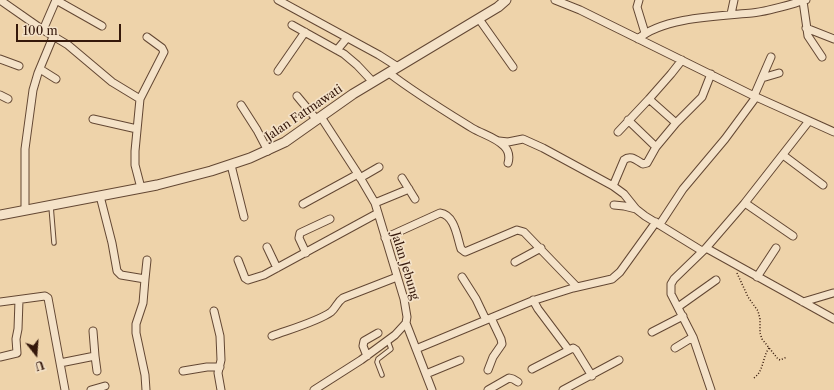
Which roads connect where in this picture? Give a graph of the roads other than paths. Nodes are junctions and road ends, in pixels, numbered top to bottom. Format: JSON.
{"nodes":[{"id":1,"x":56,"y":0,"type":"edge"},
{"id":2,"x":278,"y":0,"type":"edge"},
{"id":3,"x":506,"y":0,"type":"edge"},
{"id":4,"x":555,"y":0,"type":"edge"},
{"id":5,"x":639,"y":0,"type":"edge"},
{"id":6,"x":734,"y":0,"type":"edge"},
{"id":7,"x":804,"y":0,"type":"edge"},
{"id":8,"x":2,"y":1,"type":"edge"},
{"id":9,"x":731,"y":14,"type":"junction"},
{"id":10,"x":479,"y":18,"type":"junction"},
{"id":11,"x":292,"y":25,"type":"dead end"},
{"id":12,"x":102,"y":26,"type":"dead end"},
{"id":13,"x":806,"y":28,"type":"junction"},
{"id":14,"x":43,"y":30,"type":"junction"},
{"id":15,"x":305,"y":32,"type":"junction"},
{"id":16,"x":645,"y":33,"type":"junction"},
{"id":17,"x":54,"y":37,"type":"junction"},
{"id":18,"x":147,"y":37,"type":"dead end"},
{"id":19,"x":347,"y":38,"type":"junction"},
{"id":20,"x":638,"y":39,"type":"junction"},
{"id":21,"x":834,"y":39,"type":"edge"},
{"id":22,"x":337,"y":50,"type":"junction"},
{"id":23,"x":771,"y":57,"type":"dead end"},
{"id":24,"x":822,"y":57,"type":"dead end"},
{"id":25,"x":0,"y":59,"type":"edge"},
{"id":26,"x":682,"y":60,"type":"junction"},
{"id":27,"x":19,"y":66,"type":"dead end"},
{"id":28,"x":398,"y":67,"type":"junction"},
{"id":29,"x":513,"y":67,"type":"dead end"},
{"id":30,"x":40,"y":69,"type":"junction"},
{"id":31,"x":278,"y":71,"type":"dead end"},
{"id":32,"x":389,"y":73,"type":"junction"},
{"id":33,"x":779,"y":73,"type":"dead end"},
{"id":34,"x":711,"y":74,"type":"junction"},
{"id":35,"x":762,"y":78,"type":"junction"},
{"id":36,"x":56,"y":79,"type":"dead end"},
{"id":37,"x":373,"y":82,"type":"junction"},
{"id":38,"x":0,"y":96,"type":"edge"},
{"id":39,"x":297,"y":96,"type":"dead end"},
{"id":40,"x":755,"y":97,"type":"junction"},
{"id":41,"x":8,"y":98,"type":"dead end"},
{"id":42,"x":649,"y":98,"type":"junction"},
{"id":43,"x":140,"y":99,"type":"junction"},
{"id":44,"x":241,"y":105,"type":"dead end"},
{"id":45,"x":93,"y":119,"type":"dead end"},
{"id":46,"x":319,"y":119,"type":"junction"},
{"id":47,"x":628,"y":120,"type":"junction"},
{"id":48,"x":809,"y":121,"type":"junction"},
{"id":49,"x":676,"y":123,"type":"junction"},
{"id":50,"x":137,"y":129,"type":"junction"},
{"id":51,"x":618,"y":132,"type":"dead end"},
{"id":52,"x":834,"y":132,"type":"edge"},
{"id":53,"x":499,"y":142,"type":"junction"},
{"id":54,"x":656,"y":147,"type":"junction"},
{"id":55,"x":268,"y":151,"type":"junction"},
{"id":56,"x":783,"y":155,"type":"junction"},
{"id":57,"x":508,"y":163,"type":"dead end"},
{"id":58,"x":231,"y":165,"type":"junction"},
{"id":59,"x":379,"y":167,"type":"dead end"},
{"id":60,"x":359,"y":176,"type":"junction"},
{"id":61,"x":402,"y":178,"type":"dead end"},
{"id":62,"x":823,"y":185,"type":"dead end"},
{"id":63,"x":613,"y":186,"type":"junction"},
{"id":64,"x":141,"y":188,"type":"junction"},
{"id":65,"x":409,"y":189,"type":"junction"},
{"id":66,"x":100,"y":196,"type":"junction"},
{"id":67,"x":415,"y":199,"type":"dead end"},
{"id":68,"x":745,"y":202,"type":"junction"},
{"id":69,"x":375,"y":203,"type":"junction"},
{"id":70,"x":303,"y":204,"type":"dead end"},
{"id":71,"x":51,"y":205,"type":"junction"},
{"id":72,"x":614,"y":206,"type":"dead end"},
{"id":73,"x":636,"y":209,"type":"junction"},
{"id":74,"x":25,"y":210,"type":"junction"},
{"id":75,"x":378,"y":213,"type":"junction"},
{"id":76,"x":0,"y":216,"type":"edge"},
{"id":77,"x":244,"y":217,"type":"dead end"},
{"id":78,"x":330,"y":219,"type":"dead end"},
{"id":79,"x":658,"y":223,"type":"junction"},
{"id":80,"x":793,"y":236,"type":"dead end"},
{"id":81,"x":385,"y":238,"type":"junction"},
{"id":82,"x":54,"y":243,"type":"dead end"},
{"id":83,"x":267,"y":247,"type":"dead end"},
{"id":84,"x":541,"y":248,"type":"junction"},
{"id":85,"x":776,"y":248,"type":"dead end"},
{"id":86,"x":704,"y":250,"type":"junction"},
{"id":87,"x":306,"y":253,"type":"junction"},
{"id":88,"x":146,"y":260,"type":"dead end"},
{"id":89,"x":238,"y":260,"type":"dead end"},
{"id":90,"x":515,"y":262,"type":"dead end"},
{"id":91,"x":277,"y":268,"type":"junction"},
{"id":92,"x":397,"y":277,"type":"junction"},
{"id":93,"x":462,"y":277,"type":"dead end"},
{"id":94,"x":757,"y":277,"type":"junction"},
{"id":95,"x":145,"y":279,"type":"junction"},
{"id":96,"x":716,"y":280,"type":"dead end"},
{"id":97,"x":577,"y":287,"type":"junction"},
{"id":98,"x":833,"y":293,"type":"edge"},
{"id":99,"x":19,"y":300,"type":"junction"},
{"id":100,"x":533,"y":300,"type":"junction"},
{"id":101,"x":0,"y":302,"type":"edge"},
{"id":102,"x":803,"y":302,"type":"junction"},
{"id":103,"x":678,"y":307,"type":"junction"},
{"id":104,"x":214,"y":311,"type":"dead end"},
{"id":105,"x":683,"y":316,"type":"junction"},
{"id":106,"x":833,"y":316,"type":"edge"},
{"id":107,"x":488,"y":319,"type":"junction"},
{"id":108,"x":406,"y":323,"type":"junction"},
{"id":109,"x":93,"y":332,"type":"dead end"},
{"id":110,"x":652,"y":332,"type":"dead end"},
{"id":111,"x":378,"y":333,"type":"dead end"},
{"id":112,"x":272,"y":336,"type":"dead end"},
{"id":113,"x":693,"y":337,"type":"junction"},
{"id":114,"x":388,"y":340,"type":"junction"},
{"id":115,"x":674,"y":348,"type":"dead end"},
{"id":116,"x":416,"y":349,"type":"junction"},
{"id":117,"x":568,"y":349,"type":"junction"},
{"id":118,"x":95,"y":356,"type":"junction"},
{"id":119,"x":367,"y":356,"type":"junction"},
{"id":120,"x":0,"y":357,"type":"edge"},
{"id":121,"x":460,"y":360,"type":"dead end"},
{"id":122,"x":619,"y":360,"type":"dead end"},
{"id":123,"x":60,"y":363,"type":"junction"},
{"id":124,"x":220,"y":367,"type":"junction"},
{"id":125,"x":532,"y":368,"type":"dead end"},
{"id":126,"x":488,"y":370,"type":"dead end"},
{"id":127,"x":97,"y":371,"type":"dead end"},
{"id":128,"x":183,"y":371,"type":"dead end"},
{"id":129,"x":426,"y":374,"type":"junction"},
{"id":130,"x":382,"y":375,"type":"dead end"},
{"id":131,"x":592,"y":376,"type":"junction"},
{"id":132,"x":518,"y":382,"type":"dead end"},
{"id":133,"x":105,"y":386,"type":"dead end"},
{"id":134,"x":493,"y":389,"type":"edge"},
{"id":135,"x":66,"y":390,"type":"edge"},
{"id":136,"x":91,"y":390,"type":"edge"},
{"id":137,"x":146,"y":390,"type":"edge"},
{"id":138,"x":221,"y":390,"type":"edge"},
{"id":139,"x":314,"y":390,"type":"edge"},
{"id":140,"x":432,"y":390,"type":"edge"},
{"id":141,"x":563,"y":390,"type":"edge"},
{"id":142,"x":711,"y":390,"type":"edge"}],
"edges":[{"from":1,"to":12,"type":"street"},
{"from":1,"to":14,"type":"street"},
{"from":2,"to":19,"type":"street"},
{"from":3,"to":10,"type":"street","name":"Jalan Fatmawati"},
{"from":4,"to":20,"type":"street"},
{"from":5,"to":16,"type":"street"},
{"from":6,"to":9,"type":"street"},
{"from":7,"to":9,"type":"street"},
{"from":7,"to":13,"type":"street"},
{"from":8,"to":14,"type":"street"},
{"from":9,"to":16,"type":"street"},
{"from":10,"to":28,"type":"street","name":"Jalan Fatmawati"},
{"from":10,"to":29,"type":"street"},
{"from":11,"to":15,"type":"street"},
{"from":13,"to":21,"type":"street"},
{"from":13,"to":24,"type":"street"},
{"from":14,"to":17,"type":"street"},
{"from":15,"to":22,"type":"street"},
{"from":15,"to":31,"type":"street"},
{"from":16,"to":20,"type":"street"},
{"from":17,"to":30,"type":"street"},
{"from":17,"to":43,"type":"street"},
{"from":18,"to":43,"type":"street"},
{"from":19,"to":22,"type":"street"},
{"from":19,"to":28,"type":"street"},
{"from":20,"to":26,"type":"street"},
{"from":22,"to":37,"type":"street"},
{"from":23,"to":35,"type":"street"},
{"from":25,"to":27,"type":"street"},
{"from":26,"to":34,"type":"street"},
{"from":26,"to":42,"type":"street"},
{"from":28,"to":32,"type":"street","name":"Jalan Fatmawati"},
{"from":30,"to":36,"type":"street"},
{"from":30,"to":74,"type":"street"},
{"from":32,"to":37,"type":"street","name":"Jalan Fatmawati"},
{"from":32,"to":53,"type":"street"},
{"from":33,"to":35,"type":"street"},
{"from":34,"to":40,"type":"street"},
{"from":34,"to":49,"type":"street"},
{"from":35,"to":40,"type":"street"},
{"from":37,"to":46,"type":"street","name":"Jalan Fatmawati"},
{"from":38,"to":41,"type":"street"},
{"from":39,"to":46,"type":"street","name":"Jalan Jebung"},
{"from":40,"to":48,"type":"street"},
{"from":40,"to":79,"type":"street"},
{"from":42,"to":47,"type":"street"},
{"from":42,"to":49,"type":"street"},
{"from":43,"to":50,"type":"street"},
{"from":44,"to":55,"type":"street"},
{"from":45,"to":50,"type":"street"},
{"from":46,"to":55,"type":"street","name":"Jalan Fatmawati"},
{"from":46,"to":60,"type":"street","name":"Jalan Jebung"},
{"from":47,"to":51,"type":"street"},
{"from":47,"to":54,"type":"street"},
{"from":48,"to":52,"type":"street"},
{"from":48,"to":56,"type":"street"},
{"from":49,"to":54,"type":"street"},
{"from":50,"to":64,"type":"street"},
{"from":53,"to":57,"type":"street"},
{"from":53,"to":63,"type":"street"},
{"from":54,"to":63,"type":"street"},
{"from":55,"to":58,"type":"street","name":"Jalan Fatmawati"},
{"from":56,"to":62,"type":"street"},
{"from":56,"to":68,"type":"street"},
{"from":58,"to":64,"type":"street","name":"Jalan Fatmawati"},
{"from":58,"to":77,"type":"street"},
{"from":59,"to":60,"type":"street"},
{"from":60,"to":69,"type":"street","name":"Jalan Jebung"},
{"from":60,"to":70,"type":"street"},
{"from":61,"to":65,"type":"street"},
{"from":63,"to":73,"type":"street"},
{"from":64,"to":66,"type":"street","name":"Jalan Fatmawati"},
{"from":65,"to":67,"type":"street"},
{"from":65,"to":69,"type":"street"},
{"from":66,"to":71,"type":"street","name":"Jalan Fatmawati"},
{"from":66,"to":95,"type":"street"},
{"from":68,"to":80,"type":"street"},
{"from":68,"to":86,"type":"street"},
{"from":69,"to":75,"type":"street","name":"Jalan Jebung"},
{"from":71,"to":74,"type":"street","name":"Jalan Fatmawati"},
{"from":71,"to":82,"type":"lane"},
{"from":72,"to":73,"type":"street"},
{"from":73,"to":79,"type":"street"},
{"from":74,"to":76,"type":"street","name":"Jalan Fatmawati"},
{"from":75,"to":81,"type":"street","name":"Jalan Jebung"},
{"from":75,"to":87,"type":"street"},
{"from":78,"to":87,"type":"street"},
{"from":79,"to":86,"type":"street"},
{"from":79,"to":97,"type":"street"},
{"from":81,"to":84,"type":"street"},
{"from":81,"to":92,"type":"street","name":"Jalan Jebung"},
{"from":83,"to":91,"type":"street"},
{"from":84,"to":90,"type":"street"},
{"from":84,"to":97,"type":"street"},
{"from":85,"to":94,"type":"street"},
{"from":86,"to":94,"type":"street"},
{"from":86,"to":103,"type":"street"},
{"from":87,"to":91,"type":"street"},
{"from":88,"to":95,"type":"street"},
{"from":89,"to":91,"type":"street"},
{"from":92,"to":108,"type":"street","name":"Jalan Jebung"},
{"from":92,"to":112,"type":"street"},
{"from":93,"to":107,"type":"street"},
{"from":94,"to":102,"type":"street"},
{"from":95,"to":137,"type":"street"},
{"from":96,"to":103,"type":"street"},
{"from":97,"to":100,"type":"street"},
{"from":98,"to":102,"type":"street"},
{"from":99,"to":101,"type":"street"},
{"from":99,"to":120,"type":"street"},
{"from":99,"to":123,"type":"street"},
{"from":100,"to":107,"type":"street"},
{"from":100,"to":117,"type":"street"},
{"from":102,"to":106,"type":"street"},
{"from":103,"to":105,"type":"street"},
{"from":104,"to":124,"type":"street"},
{"from":105,"to":110,"type":"street"},
{"from":105,"to":113,"type":"street"},
{"from":107,"to":116,"type":"street"},
{"from":107,"to":126,"type":"street"},
{"from":108,"to":114,"type":"street"},
{"from":108,"to":116,"type":"street","name":"Jalan Jebung"},
{"from":109,"to":118,"type":"street"},
{"from":111,"to":119,"type":"street"},
{"from":113,"to":115,"type":"street"},
{"from":113,"to":142,"type":"street"},
{"from":114,"to":119,"type":"street"},
{"from":114,"to":130,"type":"lane"},
{"from":116,"to":129,"type":"street","name":"Jalan Jebung"},
{"from":117,"to":125,"type":"street"},
{"from":117,"to":131,"type":"street"},
{"from":118,"to":123,"type":"street"},
{"from":118,"to":127,"type":"street"},
{"from":119,"to":139,"type":"street"},
{"from":121,"to":129,"type":"street"},
{"from":122,"to":131,"type":"street"},
{"from":123,"to":135,"type":"street"},
{"from":124,"to":128,"type":"street"},
{"from":124,"to":138,"type":"street"},
{"from":129,"to":140,"type":"street","name":"Jalan Jebung"},
{"from":131,"to":141,"type":"street"},
{"from":132,"to":134,"type":"street"},
{"from":133,"to":136,"type":"street"}]}
